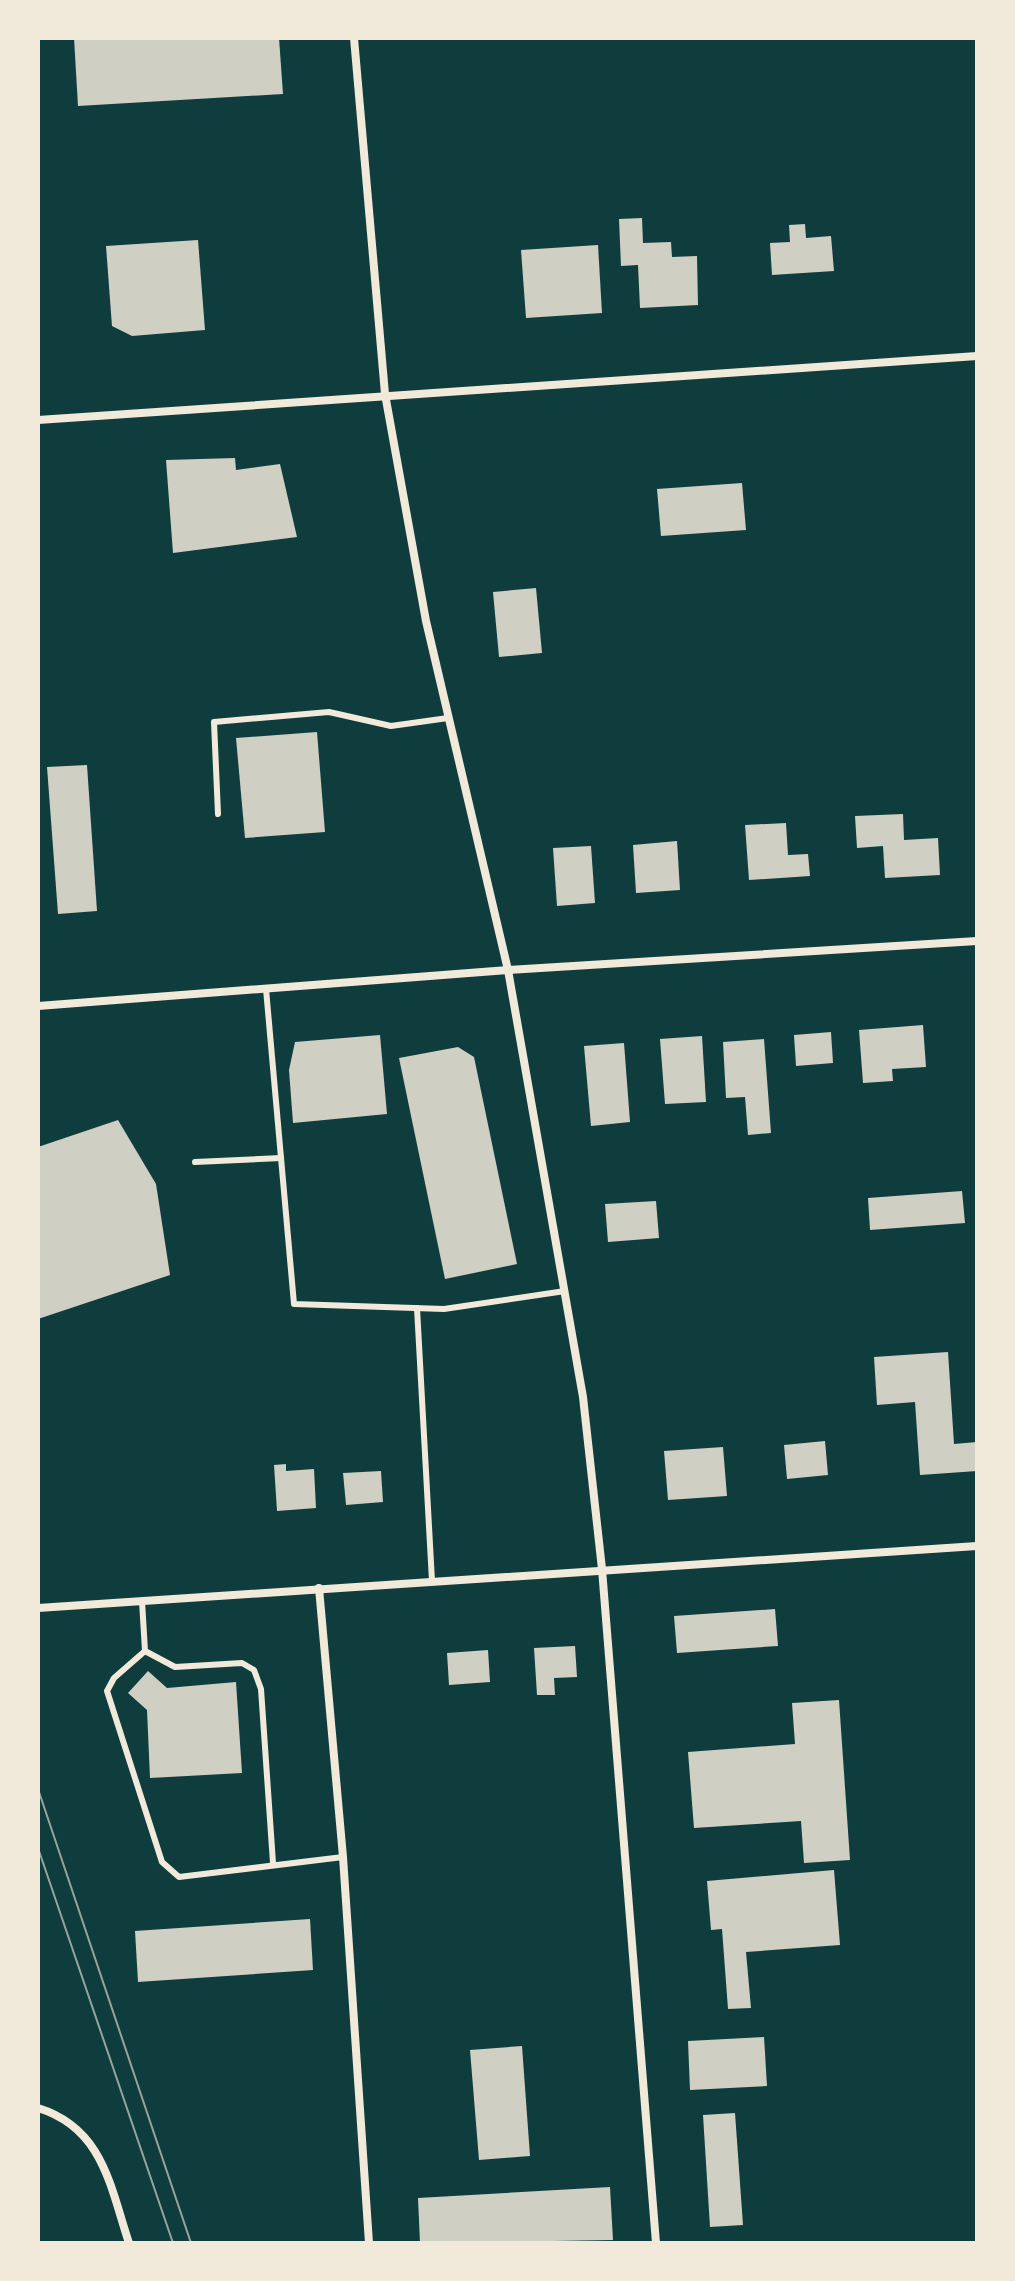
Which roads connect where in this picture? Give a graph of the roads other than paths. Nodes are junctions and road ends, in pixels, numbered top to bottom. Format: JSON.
{"nodes":[{"id":1,"x":354,"y":38,"type":"edge"},
{"id":2,"x":977,"y":356,"type":"edge"},
{"id":3,"x":385,"y":394,"type":"junction"},
{"id":4,"x":38,"y":420,"type":"edge"},
{"id":5,"x":448,"y":718,"type":"junction"},
{"id":6,"x":218,"y":814,"type":"dead end"},
{"id":7,"x":977,"y":941,"type":"edge"},
{"id":8,"x":508,"y":970,"type":"junction"},
{"id":9,"x":266,"y":989,"type":"junction"},
{"id":10,"x":38,"y":1006,"type":"edge"},
{"id":11,"x":281,"y":1158,"type":"junction"},
{"id":12,"x":195,"y":1162,"type":"dead end"},
{"id":13,"x":565,"y":1291,"type":"junction"},
{"id":14,"x":417,"y":1308,"type":"junction"},
{"id":15,"x":977,"y":1546,"type":"edge"},
{"id":16,"x":602,"y":1569,"type":"junction"},
{"id":17,"x":432,"y":1581,"type":"junction"},
{"id":18,"x":319,"y":1588,"type":"junction"},
{"id":19,"x":142,"y":1601,"type":"junction"},
{"id":20,"x":38,"y":1608,"type":"edge"},
{"id":21,"x":145,"y":1651,"type":"junction"},
{"id":22,"x":343,"y":1857,"type":"junction"},
{"id":23,"x":273,"y":1863,"type":"junction"},
{"id":24,"x":38,"y":2108,"type":"edge"},
{"id":25,"x":129,"y":2243,"type":"edge"},
{"id":26,"x":369,"y":2243,"type":"edge"},
{"id":27,"x":656,"y":2243,"type":"edge"}],
"edges":[{"from":1,"to":3,"type":"street"},
{"from":2,"to":3,"type":"street"},
{"from":3,"to":4,"type":"street"},
{"from":3,"to":5,"type":"street"},
{"from":5,"to":6,"type":"lane"},
{"from":5,"to":8,"type":"street"},
{"from":7,"to":8,"type":"street"},
{"from":8,"to":9,"type":"street"},
{"from":8,"to":13,"type":"street"},
{"from":9,"to":10,"type":"street"},
{"from":9,"to":11,"type":"lane"},
{"from":11,"to":12,"type":"lane"},
{"from":11,"to":14,"type":"lane"},
{"from":13,"to":14,"type":"lane"},
{"from":13,"to":16,"type":"street"},
{"from":14,"to":17,"type":"lane"},
{"from":15,"to":16,"type":"street"},
{"from":16,"to":17,"type":"street"},
{"from":16,"to":27,"type":"street"},
{"from":17,"to":18,"type":"street"},
{"from":18,"to":19,"type":"street"},
{"from":18,"to":22,"type":"street"},
{"from":19,"to":20,"type":"street"},
{"from":19,"to":21,"type":"lane"},
{"from":21,"to":23,"type":"lane"},
{"from":21,"to":23,"type":"lane"},
{"from":22,"to":23,"type":"lane"},
{"from":22,"to":26,"type":"street"},
{"from":24,"to":25,"type":"street"}]}
